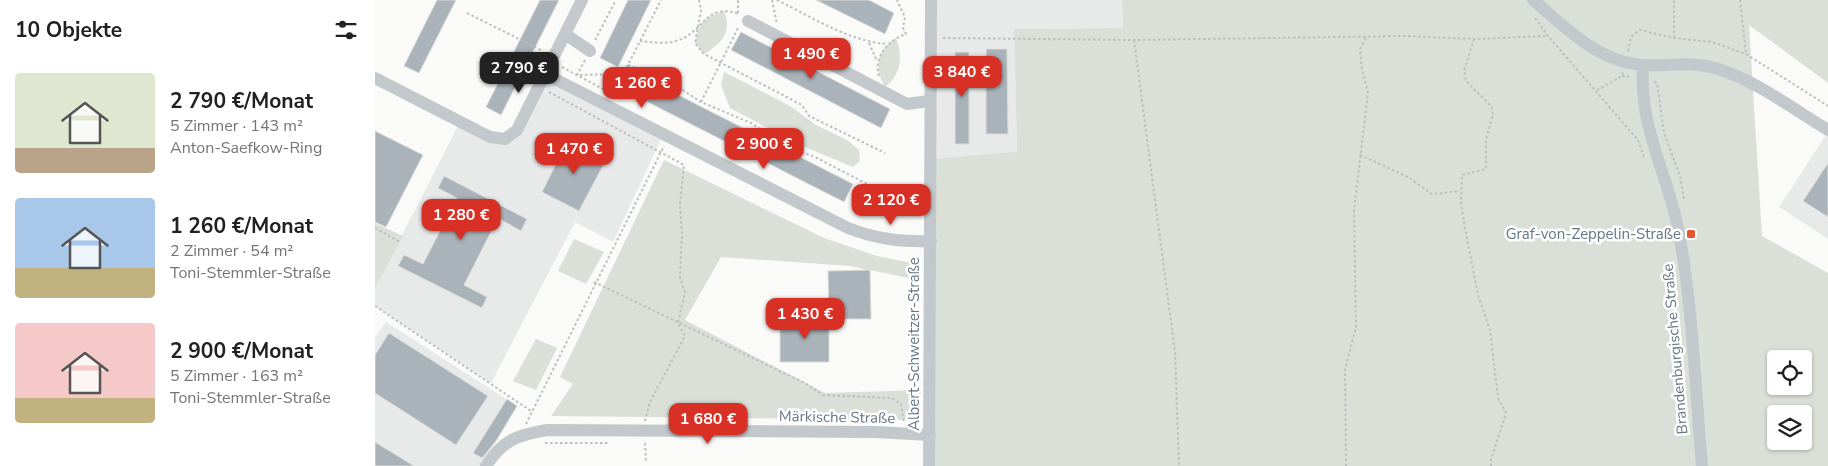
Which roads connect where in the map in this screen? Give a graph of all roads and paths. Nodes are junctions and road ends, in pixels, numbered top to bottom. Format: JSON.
{"nodes":[{"id":1,"x":582,"y":0,"type":"edge"},
{"id":2,"x":616,"y":0,"type":"edge"},
{"id":3,"x":661,"y":0,"type":"edge"},
{"id":4,"x":699,"y":0,"type":"edge"},
{"id":5,"x":738,"y":0,"type":"edge"},
{"id":6,"x":771,"y":0,"type":"edge"},
{"id":7,"x":777,"y":0,"type":"edge"},
{"id":8,"x":897,"y":0,"type":"edge"},
{"id":9,"x":931,"y":0,"type":"edge"},
{"id":10,"x":1533,"y":0,"type":"edge"},
{"id":11,"x":1674,"y":0,"type":"edge"},
{"id":12,"x":1740,"y":0,"type":"edge"},
{"id":13,"x":467,"y":13,"type":"dead end"},
{"id":14,"x":1534,"y":16,"type":"dead end"},
{"id":15,"x":743,"y":17,"type":"junction"},
{"id":16,"x":700,"y":24,"type":"junction"},
{"id":17,"x":565,"y":34,"type":"junction"},
{"id":18,"x":777,"y":36,"type":"junction"},
{"id":19,"x":1548,"y":36,"type":"junction"},
{"id":20,"x":931,"y":38,"type":"junction"},
{"id":21,"x":1366,"y":38,"type":"junction"},
{"id":22,"x":1674,"y":38,"type":"junction"},
{"id":23,"x":1474,"y":39,"type":"junction"},
{"id":24,"x":640,"y":40,"type":"junction"},
{"id":25,"x":1133,"y":40,"type":"junction"},
{"id":26,"x":869,"y":43,"type":"junction"},
{"id":27,"x":887,"y":44,"type":"junction"},
{"id":28,"x":590,"y":51,"type":"junction"},
{"id":29,"x":1746,"y":54,"type":"junction"},
{"id":30,"x":553,"y":56,"type":"junction"},
{"id":31,"x":1626,"y":62,"type":"junction"},
{"id":32,"x":877,"y":63,"type":"junction"},
{"id":33,"x":720,"y":64,"type":"junction"},
{"id":34,"x":628,"y":65,"type":"junction"},
{"id":35,"x":1643,"y":65,"type":"junction"},
{"id":36,"x":545,"y":74,"type":"junction"},
{"id":37,"x":622,"y":74,"type":"junction"},
{"id":38,"x":1622,"y":76,"type":"junction"},
{"id":39,"x":375,"y":78,"type":"edge"},
{"id":40,"x":1642,"y":78,"type":"junction"},
{"id":41,"x":1597,"y":90,"type":"junction"},
{"id":42,"x":547,"y":91,"type":"dead end"},
{"id":43,"x":883,"y":92,"type":"junction"},
{"id":44,"x":611,"y":93,"type":"dead end"},
{"id":45,"x":929,"y":101,"type":"junction"},
{"id":46,"x":701,"y":102,"type":"junction"},
{"id":47,"x":1828,"y":106,"type":"edge"},
{"id":48,"x":1828,"y":130,"type":"edge"},
{"id":49,"x":669,"y":137,"type":"junction"},
{"id":50,"x":660,"y":153,"type":"junction"},
{"id":51,"x":885,"y":153,"type":"dead end"},
{"id":52,"x":1360,"y":155,"type":"junction"},
{"id":53,"x":1644,"y":158,"type":"dead end"},
{"id":54,"x":869,"y":186,"type":"dead end"},
{"id":55,"x":1461,"y":191,"type":"junction"},
{"id":56,"x":1684,"y":202,"type":"dead end"},
{"id":57,"x":375,"y":228,"type":"edge"},
{"id":58,"x":931,"y":241,"type":"junction"},
{"id":59,"x":400,"y":242,"type":"dead end"},
{"id":60,"x":594,"y":282,"type":"junction"},
{"id":61,"x":375,"y":306,"type":"edge"},
{"id":62,"x":678,"y":323,"type":"junction"},
{"id":63,"x":646,"y":430,"type":"junction"},
{"id":64,"x":903,"y":435,"type":"junction"},
{"id":65,"x":930,"y":435,"type":"junction"},
{"id":66,"x":646,"y":463,"type":"dead end"},
{"id":67,"x":486,"y":466,"type":"edge"},
{"id":68,"x":929,"y":466,"type":"edge"},
{"id":69,"x":1179,"y":466,"type":"edge"},
{"id":70,"x":1346,"y":466,"type":"edge"},
{"id":71,"x":1491,"y":466,"type":"edge"},
{"id":72,"x":1702,"y":466,"type":"edge"}],
"edges":[{"from":1,"to":17,"type":"street"},
{"from":2,"to":28,"type":"path"},
{"from":3,"to":24,"type":"path"},
{"from":4,"to":16,"type":"path"},
{"from":5,"to":15,"type":"path"},
{"from":6,"to":18,"type":"path"},
{"from":7,"to":26,"type":"path"},
{"from":8,"to":27,"type":"path"},
{"from":9,"to":20,"type":"street","name":"Albert-Schweitzer-Straße"},
{"from":10,"to":31,"type":"street"},
{"from":11,"to":22,"type":"path"},
{"from":12,"to":29,"type":"path"},
{"from":13,"to":30,"type":"path"},
{"from":14,"to":19,"type":"path"},
{"from":15,"to":16,"type":"path"},
{"from":15,"to":18,"type":"street"},
{"from":15,"to":33,"type":"path"},
{"from":16,"to":24,"type":"path"},
{"from":16,"to":33,"type":"path"},
{"from":17,"to":28,"type":"street"},
{"from":17,"to":30,"type":"street"},
{"from":18,"to":43,"type":"street"},
{"from":19,"to":23,"type":"path"},
{"from":19,"to":41,"type":"path"},
{"from":20,"to":25,"type":"path"},
{"from":20,"to":45,"type":"street","name":"Albert-Schweitzer-Straße"},
{"from":21,"to":23,"type":"path"},
{"from":21,"to":25,"type":"path"},
{"from":21,"to":52,"type":"path"},
{"from":22,"to":29,"type":"path"},
{"from":22,"to":31,"type":"path"},
{"from":23,"to":55,"type":"path"},
{"from":24,"to":34,"type":"path"},
{"from":25,"to":69,"type":"path"},
{"from":26,"to":27,"type":"path"},
{"from":26,"to":32,"type":"path"},
{"from":27,"to":32,"type":"path"},
{"from":28,"to":37,"type":"path"},
{"from":29,"to":47,"type":"path"},
{"from":30,"to":36,"type":"street"},
{"from":31,"to":35,"type":"street"},
{"from":31,"to":38,"type":"path"},
{"from":32,"to":43,"type":"path"},
{"from":33,"to":46,"type":"path"},
{"from":33,"to":51,"type":"path"},
{"from":34,"to":37,"type":"path"},
{"from":34,"to":46,"type":"path"},
{"from":35,"to":40,"type":"street","name":"Brandenburgische Straße"},
{"from":35,"to":48,"type":"street"},
{"from":36,"to":39,"type":"street"},
{"from":36,"to":49,"type":"street"},
{"from":37,"to":44,"type":"path"},
{"from":38,"to":40,"type":"path"},
{"from":38,"to":41,"type":"path"},
{"from":40,"to":56,"type":"path"},
{"from":40,"to":72,"type":"street","name":"Brandenburgische Straße"},
{"from":41,"to":53,"type":"path"},
{"from":42,"to":50,"type":"path"},
{"from":43,"to":45,"type":"street"},
{"from":45,"to":58,"type":"street","name":"Albert-Schweitzer-Straße"},
{"from":46,"to":54,"type":"path"},
{"from":49,"to":50,"type":"path"},
{"from":49,"to":58,"type":"street"},
{"from":50,"to":60,"type":"path"},
{"from":50,"to":62,"type":"path"},
{"from":52,"to":55,"type":"path"},
{"from":52,"to":70,"type":"path"},
{"from":55,"to":71,"type":"path"},
{"from":57,"to":59,"type":"path"},
{"from":58,"to":65,"type":"street","name":"Albert-Schweitzer-Straße"},
{"from":60,"to":61,"type":"path"},
{"from":60,"to":62,"type":"path"},
{"from":62,"to":63,"type":"path"},
{"from":62,"to":64,"type":"path"},
{"from":63,"to":64,"type":"street","name":"Märkische Straße"},
{"from":63,"to":66,"type":"path"},
{"from":63,"to":67,"type":"street","name":"Märkische Straße"},
{"from":64,"to":65,"type":"street","name":"Märkische Straße"},
{"from":65,"to":68,"type":"street","name":"Albert-Schweitzer-Straße"}]}
